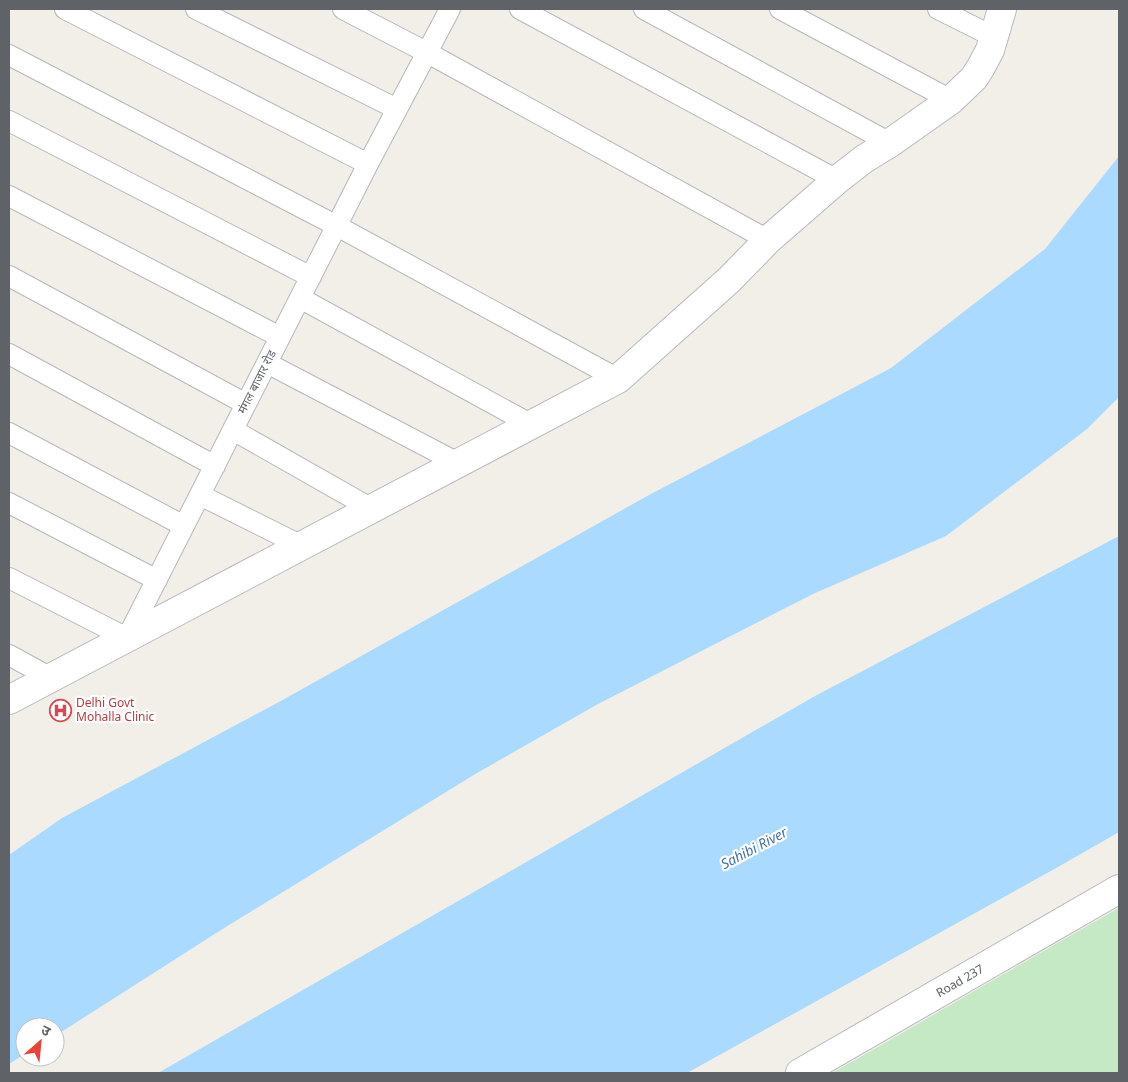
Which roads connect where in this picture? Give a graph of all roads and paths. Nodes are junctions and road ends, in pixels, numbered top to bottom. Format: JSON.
{"nodes":[{"id":1,"x":65,"y":9,"type":"edge"},
{"id":2,"x":196,"y":9,"type":"edge"},
{"id":3,"x":343,"y":9,"type":"edge"},
{"id":4,"x":450,"y":9,"type":"edge"},
{"id":5,"x":520,"y":9,"type":"edge"},
{"id":6,"x":644,"y":9,"type":"edge"},
{"id":7,"x":780,"y":9,"type":"edge"},
{"id":8,"x":938,"y":9,"type":"edge"},
{"id":9,"x":1002,"y":9,"type":"edge"},
{"id":10,"x":994,"y":37,"type":"junction"},
{"id":11,"x":428,"y":53,"type":"junction"},
{"id":12,"x":9,"y":56,"type":"edge"},
{"id":13,"x":951,"y":100,"type":"junction"},
{"id":14,"x":397,"y":109,"type":"junction"},
{"id":15,"x":9,"y":121,"type":"edge"},
{"id":16,"x":890,"y":143,"type":"junction"},
{"id":17,"x":368,"y":164,"type":"junction"},
{"id":18,"x":837,"y":180,"type":"junction"},
{"id":19,"x":9,"y":196,"type":"edge"},
{"id":20,"x":337,"y":226,"type":"junction"},
{"id":21,"x":768,"y":240,"type":"junction"},
{"id":22,"x":9,"y":276,"type":"edge"},
{"id":23,"x":311,"y":277,"type":"junction"},
{"id":24,"x":300,"y":298,"type":"junction"},
{"id":25,"x":280,"y":338,"type":"junction"},
{"id":26,"x":9,"y":354,"type":"edge"},
{"id":27,"x":266,"y":363,"type":"junction"},
{"id":28,"x":618,"y":379,"type":"junction"},
{"id":29,"x":246,"y":404,"type":"junction"},
{"id":30,"x":532,"y":425,"type":"junction"},
{"id":31,"x":233,"y":430,"type":"junction"},
{"id":32,"x":9,"y":433,"type":"edge"},
{"id":33,"x":458,"y":463,"type":"junction"},
{"id":34,"x":215,"y":466,"type":"junction"},
{"id":35,"x":200,"y":495,"type":"junction"},
{"id":36,"x":9,"y":502,"type":"edge"},
{"id":37,"x":372,"y":509,"type":"junction"},
{"id":38,"x":184,"y":526,"type":"junction"},
{"id":39,"x":302,"y":546,"type":"junction"},
{"id":40,"x":9,"y":578,"type":"edge"},
{"id":41,"x":156,"y":580,"type":"junction"},
{"id":42,"x":127,"y":638,"type":"junction"},
{"id":43,"x":9,"y":655,"type":"edge"},
{"id":44,"x":51,"y":678,"type":"junction"},
{"id":45,"x":9,"y":700,"type":"edge"},
{"id":46,"x":1119,"y":890,"type":"edge"},
{"id":47,"x":800,"y":1073,"type":"edge"}],
"edges":[{"from":1,"to":17,"type":"street"},
{"from":2,"to":14,"type":"street"},
{"from":3,"to":11,"type":"street"},
{"from":4,"to":11,"type":"street","name":"मंगल बाजार रोड"},
{"from":5,"to":18,"type":"street"},
{"from":6,"to":16,"type":"street"},
{"from":7,"to":13,"type":"street"},
{"from":8,"to":10,"type":"street"},
{"from":9,"to":10,"type":"street"},
{"from":10,"to":13,"type":"street"},
{"from":11,"to":14,"type":"street","name":"मंगल बाजार रोड"},
{"from":11,"to":21,"type":"street"},
{"from":12,"to":20,"type":"street"},
{"from":13,"to":16,"type":"street"},
{"from":14,"to":17,"type":"street","name":"मंगल बाजार रोड"},
{"from":15,"to":23,"type":"street"},
{"from":16,"to":18,"type":"street"},
{"from":17,"to":20,"type":"street","name":"मंगल बाजार रोड"},
{"from":18,"to":21,"type":"street"},
{"from":19,"to":25,"type":"street"},
{"from":20,"to":23,"type":"street","name":"मंगल बाजार रोड"},
{"from":20,"to":28,"type":"street"},
{"from":21,"to":28,"type":"street"},
{"from":22,"to":29,"type":"street"},
{"from":23,"to":24,"type":"street","name":"मंगल बाजार रोड"},
{"from":24,"to":25,"type":"street","name":"मंगल बाजार रोड"},
{"from":24,"to":30,"type":"street"},
{"from":25,"to":27,"type":"street","name":"मंगल बाजार रोड"},
{"from":26,"to":34,"type":"street"},
{"from":27,"to":29,"type":"street","name":"मंगल बाजार रोड"},
{"from":27,"to":33,"type":"street"},
{"from":28,"to":30,"type":"street"},
{"from":29,"to":31,"type":"street","name":"मंगल बाजार रोड"},
{"from":30,"to":33,"type":"street"},
{"from":31,"to":34,"type":"street","name":"मंगल बाजार रोड"},
{"from":31,"to":37,"type":"street"},
{"from":32,"to":38,"type":"street"},
{"from":33,"to":37,"type":"street"},
{"from":34,"to":35,"type":"street","name":"मंगल बाजार रोड"},
{"from":35,"to":38,"type":"street","name":"मंगल बाजार रोड"},
{"from":35,"to":39,"type":"street"},
{"from":36,"to":41,"type":"street"},
{"from":37,"to":39,"type":"street"},
{"from":38,"to":41,"type":"street","name":"मंगल बाजार रोड"},
{"from":39,"to":42,"type":"street"},
{"from":40,"to":42,"type":"street"},
{"from":41,"to":42,"type":"street","name":"मंगल बाजार रोड"},
{"from":42,"to":44,"type":"street"},
{"from":43,"to":44,"type":"street"},
{"from":44,"to":45,"type":"street"},
{"from":46,"to":47,"type":"street","name":"Road 237"}]}
